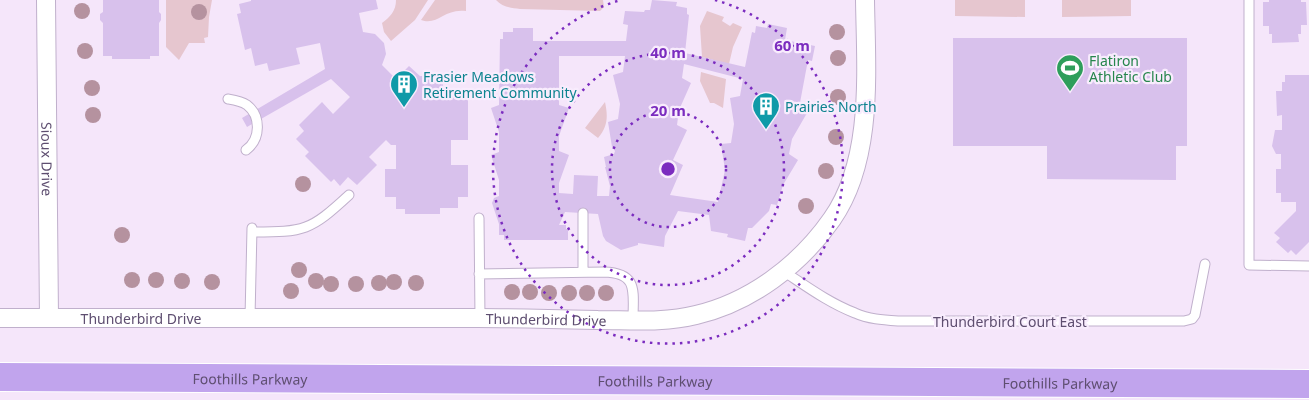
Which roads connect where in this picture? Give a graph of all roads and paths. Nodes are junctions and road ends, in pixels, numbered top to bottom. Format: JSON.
{"nodes":[{"id":1,"x":46,"y":0,"type":"edge"},
{"id":2,"x":865,"y":0,"type":"edge"},
{"id":3,"x":1249,"y":0,"type":"edge"},
{"id":4,"x":228,"y":99,"type":"dead end"},
{"id":5,"x":246,"y":150,"type":"dead end"},
{"id":6,"x":349,"y":195,"type":"dead end"},
{"id":7,"x":583,"y":213,"type":"dead end"},
{"id":8,"x":479,"y":218,"type":"dead end"},
{"id":9,"x":1205,"y":264,"type":"dead end"},
{"id":10,"x":1309,"y":266,"type":"edge"},
{"id":11,"x":783,"y":271,"type":"junction"},
{"id":12,"x":583,"y":272,"type":"junction"},
{"id":13,"x":479,"y":274,"type":"junction"},
{"id":14,"x":0,"y":318,"type":"edge"},
{"id":15,"x":49,"y":318,"type":"junction"},
{"id":16,"x":250,"y":318,"type":"junction"},
{"id":17,"x":480,"y":318,"type":"junction"},
{"id":18,"x":633,"y":320,"type":"junction"},
{"id":19,"x":0,"y":377,"type":"edge"},
{"id":20,"x":1309,"y":384,"type":"edge"}],
"edges":[{"from":1,"to":15,"type":"street","name":"Sioux Drive"},
{"from":2,"to":11,"type":"street","name":"Thunderbird Drive"},
{"from":3,"to":10,"type":"lane"},
{"from":4,"to":5,"type":"lane"},
{"from":6,"to":16,"type":"lane"},
{"from":7,"to":12,"type":"lane"},
{"from":8,"to":13,"type":"lane"},
{"from":9,"to":11,"type":"lane","name":"Thunderbird Court East"},
{"from":11,"to":18,"type":"street","name":"Thunderbird Drive"},
{"from":12,"to":13,"type":"lane"},
{"from":12,"to":18,"type":"lane"},
{"from":13,"to":17,"type":"lane"},
{"from":14,"to":15,"type":"street","name":"Thunderbird Drive"},
{"from":15,"to":16,"type":"street","name":"Thunderbird Drive"},
{"from":16,"to":17,"type":"street","name":"Thunderbird Drive"},
{"from":17,"to":18,"type":"street","name":"Thunderbird Drive"},
{"from":19,"to":20,"type":"highway","name":"Foothills Parkway"}]}
